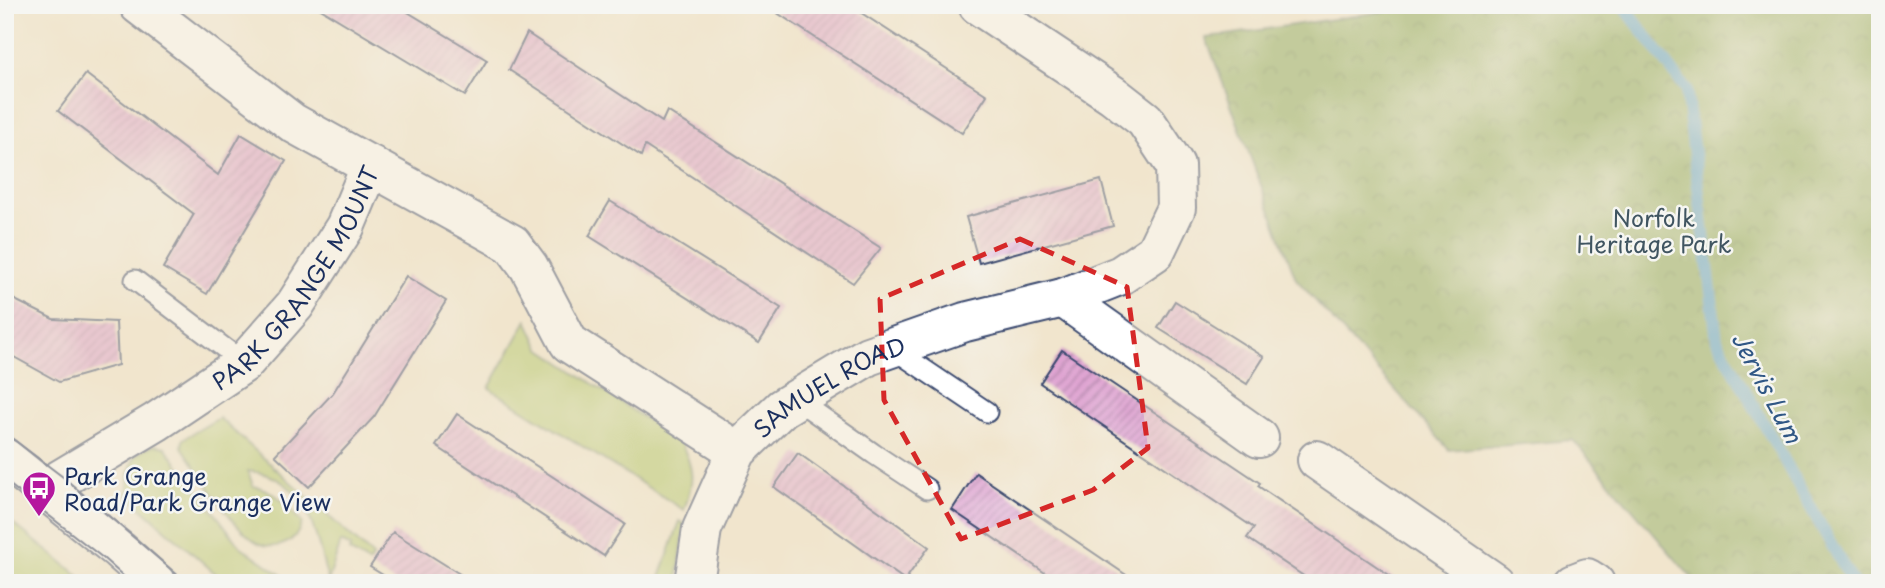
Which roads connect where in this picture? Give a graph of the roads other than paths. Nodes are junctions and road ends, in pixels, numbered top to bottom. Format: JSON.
{"nodes":[{"id":1,"x":139,"y":5,"type":"edge"},
{"id":2,"x":978,"y":5,"type":"edge"},
{"id":3,"x":371,"y":165,"type":"junction"},
{"id":4,"x":135,"y":280,"type":"dead end"},
{"id":5,"x":1063,"y":298,"type":"junction"},
{"id":6,"x":892,"y":348,"type":"junction"},
{"id":7,"x":244,"y":363,"type":"junction"},
{"id":8,"x":796,"y":399,"type":"junction"},
{"id":9,"x":987,"y":412,"type":"dead end"},
{"id":10,"x":1259,"y":438,"type":"dead end"},
{"id":11,"x":737,"y":451,"type":"junction"},
{"id":12,"x":5,"y":458,"type":"edge"},
{"id":13,"x":1317,"y":460,"type":"dead end"},
{"id":14,"x":44,"y":489,"type":"junction"},
{"id":15,"x":927,"y":489,"type":"dead end"},
{"id":16,"x":156,"y":583,"type":"edge"},
{"id":17,"x":695,"y":583,"type":"edge"},
{"id":18,"x":1494,"y":583,"type":"edge"},
{"id":19,"x":1574,"y":583,"type":"edge"},
{"id":20,"x":1595,"y":583,"type":"edge"}],
"edges":[{"from":1,"to":3,"type":"street","name":"PARK GRANGE MOUNT"},
{"from":2,"to":5,"type":"street","name":"SAMUEL ROAD"},
{"from":3,"to":7,"type":"street","name":"PARK GRANGE MOUNT"},
{"from":3,"to":11,"type":"street"},
{"from":4,"to":7,"type":"lane"},
{"from":5,"to":6,"type":"street","name":"SAMUEL ROAD"},
{"from":5,"to":10,"type":"street"},
{"from":6,"to":8,"type":"street","name":"SAMUEL ROAD"},
{"from":6,"to":9,"type":"lane"},
{"from":7,"to":14,"type":"street","name":"PARK GRANGE MOUNT"},
{"from":8,"to":11,"type":"street","name":"SAMUEL ROAD"},
{"from":8,"to":15,"type":"lane"},
{"from":11,"to":17,"type":"street","name":"SAMUEL ROAD"},
{"from":12,"to":14,"type":"street"},
{"from":13,"to":18,"type":"street"},
{"from":14,"to":16,"type":"street"},
{"from":19,"to":20,"type":"street"}]}
